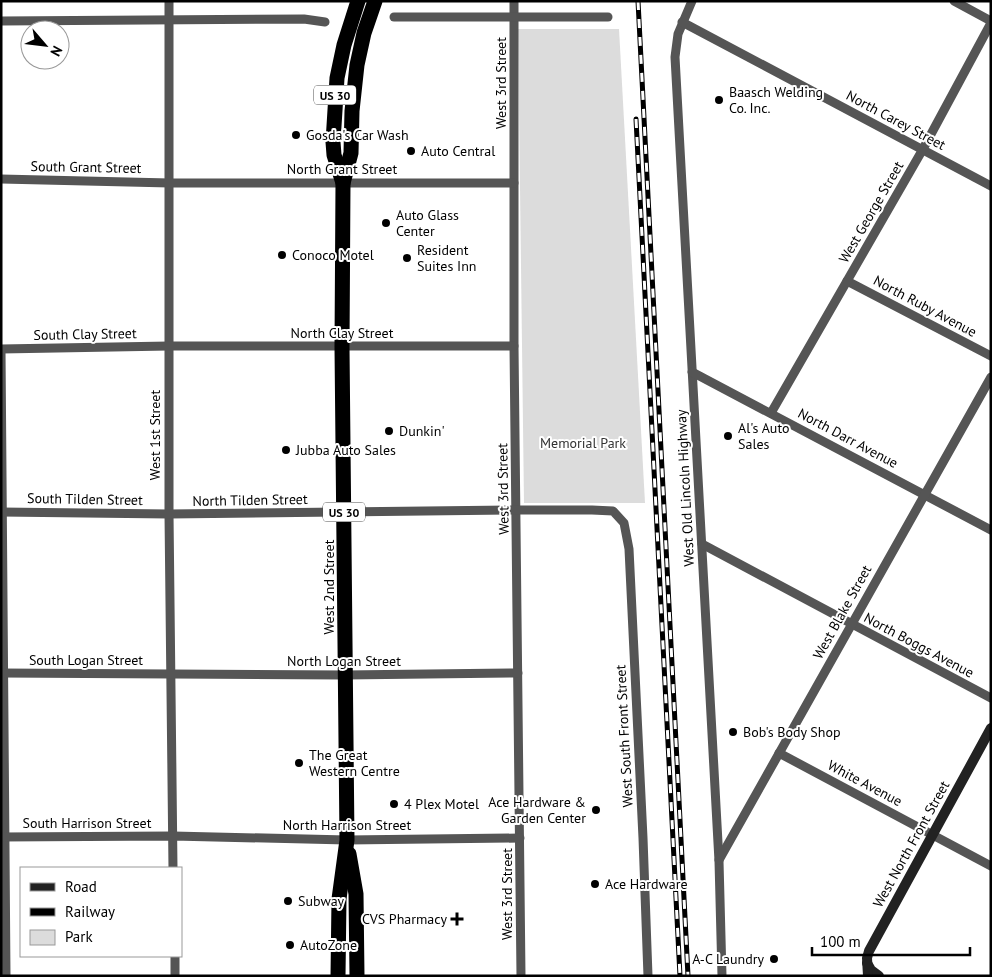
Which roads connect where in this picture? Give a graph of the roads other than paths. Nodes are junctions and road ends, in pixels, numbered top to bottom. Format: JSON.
{"nodes":[{"id":1,"x":169,"y":1,"type":"edge"},
{"id":2,"x":375,"y":1,"type":"edge"},
{"id":3,"x":514,"y":1,"type":"edge"},
{"id":4,"x":692,"y":1,"type":"edge"},
{"id":5,"x":954,"y":1,"type":"edge"},
{"id":6,"x":354,"y":4,"type":"edge"},
{"id":7,"x":394,"y":17,"type":"dead end"},
{"id":8,"x":608,"y":17,"type":"dead end"},
{"id":9,"x":515,"y":18,"type":"junction"},
{"id":10,"x":169,"y":19,"type":"junction"},
{"id":11,"x":1,"y":21,"type":"edge"},
{"id":12,"x":325,"y":22,"type":"dead end"},
{"id":13,"x":682,"y":22,"type":"junction"},
{"id":14,"x":991,"y":22,"type":"edge"},
{"id":15,"x":923,"y":149,"type":"junction"},
{"id":16,"x":1,"y":179,"type":"edge"},
{"id":17,"x":170,"y":183,"type":"junction"},
{"id":18,"x":343,"y":183,"type":"junction"},
{"id":19,"x":514,"y":183,"type":"junction"},
{"id":20,"x":991,"y":186,"type":"edge"},
{"id":21,"x":847,"y":281,"type":"junction"},
{"id":22,"x":170,"y":346,"type":"junction"},
{"id":23,"x":514,"y":346,"type":"junction"},
{"id":24,"x":342,"y":347,"type":"junction"},
{"id":25,"x":1,"y":349,"type":"edge"},
{"id":26,"x":991,"y":356,"type":"edge"},
{"id":27,"x":692,"y":372,"type":"junction"},
{"id":28,"x":991,"y":377,"type":"edge"},
{"id":29,"x":771,"y":413,"type":"junction"},
{"id":30,"x":924,"y":494,"type":"junction"},
{"id":31,"x":517,"y":510,"type":"junction"},
{"id":32,"x":600,"y":510,"type":"joint"},
{"id":33,"x":2,"y":512,"type":"edge"},
{"id":34,"x":344,"y":513,"type":"junction"},
{"id":35,"x":169,"y":514,"type":"junction"},
{"id":36,"x":991,"y":530,"type":"edge"},
{"id":37,"x":702,"y":544,"type":"junction"},
{"id":38,"x":851,"y":624,"type":"junction"},
{"id":39,"x":518,"y":673,"type":"junction"},
{"id":40,"x":2,"y":674,"type":"edge"},
{"id":41,"x":170,"y":674,"type":"junction"},
{"id":42,"x":345,"y":675,"type":"junction"},
{"id":43,"x":991,"y":698,"type":"edge"},
{"id":44,"x":991,"y":728,"type":"edge"},
{"id":45,"x":779,"y":753,"type":"junction"},
{"id":46,"x":932,"y":834,"type":"junction"},
{"id":47,"x":173,"y":836,"type":"junction"},
{"id":48,"x":3,"y":837,"type":"edge"},
{"id":49,"x":520,"y":838,"type":"junction"},
{"id":50,"x":347,"y":840,"type":"junction"},
{"id":51,"x":719,"y":861,"type":"junction"},
{"id":52,"x":991,"y":866,"type":"edge"},
{"id":53,"x":173,"y":867,"type":"edge"},
{"id":54,"x":175,"y":957,"type":"edge"},
{"id":55,"x":867,"y":964,"type":"junction"},
{"id":56,"x":6,"y":976,"type":"edge"},
{"id":57,"x":175,"y":976,"type":"edge"},
{"id":58,"x":338,"y":976,"type":"edge"},
{"id":59,"x":357,"y":976,"type":"edge"},
{"id":60,"x":521,"y":976,"type":"edge"},
{"id":61,"x":648,"y":976,"type":"edge"},
{"id":62,"x":722,"y":976,"type":"edge"},
{"id":63,"x":868,"y":976,"type":"edge"},
{"id":64,"x":879,"y":976,"type":"edge"}],
"edges":[{"from":1,"to":10,"type":"street","name":"West 1st Street"},
{"from":2,"to":18,"type":"highway","name":"West 2nd Street","number":"US 30"},
{"from":3,"to":9,"type":"street","name":"West 3rd Street"},
{"from":4,"to":13,"type":"street","name":"West Old Lincoln Highway"},
{"from":5,"to":14,"type":"street"},
{"from":6,"to":18,"type":"highway","name":"West 2nd Street","number":"US 30"},
{"from":7,"to":9,"type":"street"},
{"from":8,"to":9,"type":"street"},
{"from":9,"to":19,"type":"street","name":"West 3rd Street"},
{"from":10,"to":11,"type":"street"},
{"from":10,"to":12,"type":"street"},
{"from":10,"to":17,"type":"street","name":"West 1st Street"},
{"from":13,"to":15,"type":"street","name":"North Carey Street"},
{"from":13,"to":27,"type":"street","name":"West Old Lincoln Highway"},
{"from":14,"to":15,"type":"street","name":"West George Street"},
{"from":15,"to":20,"type":"street","name":"North Carey Street"},
{"from":15,"to":21,"type":"street","name":"West George Street"},
{"from":16,"to":17,"type":"street","name":"South Grant Street"},
{"from":17,"to":18,"type":"street","name":"North Grant Street"},
{"from":17,"to":22,"type":"street","name":"West 1st Street"},
{"from":18,"to":19,"type":"street","name":"North Grant Street"},
{"from":18,"to":24,"type":"highway","name":"West 2nd Street","number":"US 30"},
{"from":19,"to":23,"type":"street","name":"West 3rd Street"},
{"from":21,"to":26,"type":"street","name":"North Ruby Avenue"},
{"from":21,"to":29,"type":"street","name":"West George Street"},
{"from":22,"to":24,"type":"street","name":"North Clay Street"},
{"from":22,"to":25,"type":"street","name":"South Clay Street"},
{"from":22,"to":35,"type":"street","name":"West 1st Street"},
{"from":23,"to":24,"type":"street","name":"North Clay Street"},
{"from":23,"to":31,"type":"street","name":"West 3rd Street"},
{"from":24,"to":34,"type":"highway","name":"West 2nd Street","number":"US 30"},
{"from":25,"to":33,"type":"street"},
{"from":27,"to":29,"type":"street","name":"North Darr Avenue"},
{"from":27,"to":37,"type":"street","name":"West Old Lincoln Highway"},
{"from":28,"to":30,"type":"street","name":"West Blake Street"},
{"from":29,"to":30,"type":"street","name":"North Darr Avenue"},
{"from":30,"to":36,"type":"street","name":"North Darr Avenue"},
{"from":30,"to":38,"type":"street","name":"West Blake Street"},
{"from":31,"to":32,"type":"street","name":"North Tilden Street"},
{"from":31,"to":34,"type":"street","name":"North Tilden Street"},
{"from":31,"to":39,"type":"street","name":"West 3rd Street"},
{"from":32,"to":61,"type":"street","name":"West South Front Street"},
{"from":33,"to":35,"type":"street","name":"South Tilden Street"},
{"from":33,"to":40,"type":"street"},
{"from":34,"to":35,"type":"street","name":"North Tilden Street"},
{"from":34,"to":42,"type":"highway","name":"West 2nd Street","number":"US 30"},
{"from":35,"to":41,"type":"street","name":"West 1st Street"},
{"from":37,"to":38,"type":"street","name":"North Boggs Avenue"},
{"from":37,"to":51,"type":"street","name":"West Old Lincoln Highway"},
{"from":38,"to":43,"type":"street","name":"North Boggs Avenue"},
{"from":38,"to":45,"type":"street","name":"West Blake Street"},
{"from":39,"to":42,"type":"street","name":"North Logan Street"},
{"from":39,"to":49,"type":"street","name":"West 3rd Street"},
{"from":40,"to":41,"type":"street","name":"South Logan Street"},
{"from":40,"to":48,"type":"street"},
{"from":41,"to":42,"type":"street","name":"North Logan Street"},
{"from":41,"to":47,"type":"street","name":"West 1st Street"},
{"from":42,"to":50,"type":"highway","name":"West 2nd Street","number":"US 30"},
{"from":44,"to":46,"type":"street","name":"West North Front Street"},
{"from":45,"to":46,"type":"street","name":"White Avenue"},
{"from":45,"to":51,"type":"street","name":"West Blake Street"},
{"from":46,"to":52,"type":"street","name":"White Avenue"},
{"from":46,"to":55,"type":"street","name":"West North Front Street"},
{"from":47,"to":48,"type":"street","name":"South Harrison Street"},
{"from":47,"to":50,"type":"street","name":"North Harrison Street"},
{"from":47,"to":53,"type":"street","name":"West 1st Street"},
{"from":48,"to":56,"type":"street"},
{"from":49,"to":50,"type":"street","name":"North Harrison Street"},
{"from":49,"to":60,"type":"street","name":"West 3rd Street"},
{"from":50,"to":58,"type":"highway","name":"West 2nd Street","number":"US 30"},
{"from":50,"to":59,"type":"highway","name":"West 2nd Street","number":"US 30"},
{"from":51,"to":62,"type":"street","name":"West Old Lincoln Highway"},
{"from":54,"to":57,"type":"street"},
{"from":55,"to":63,"type":"street","name":"West North Front Street"},
{"from":55,"to":64,"type":"street"}]}
